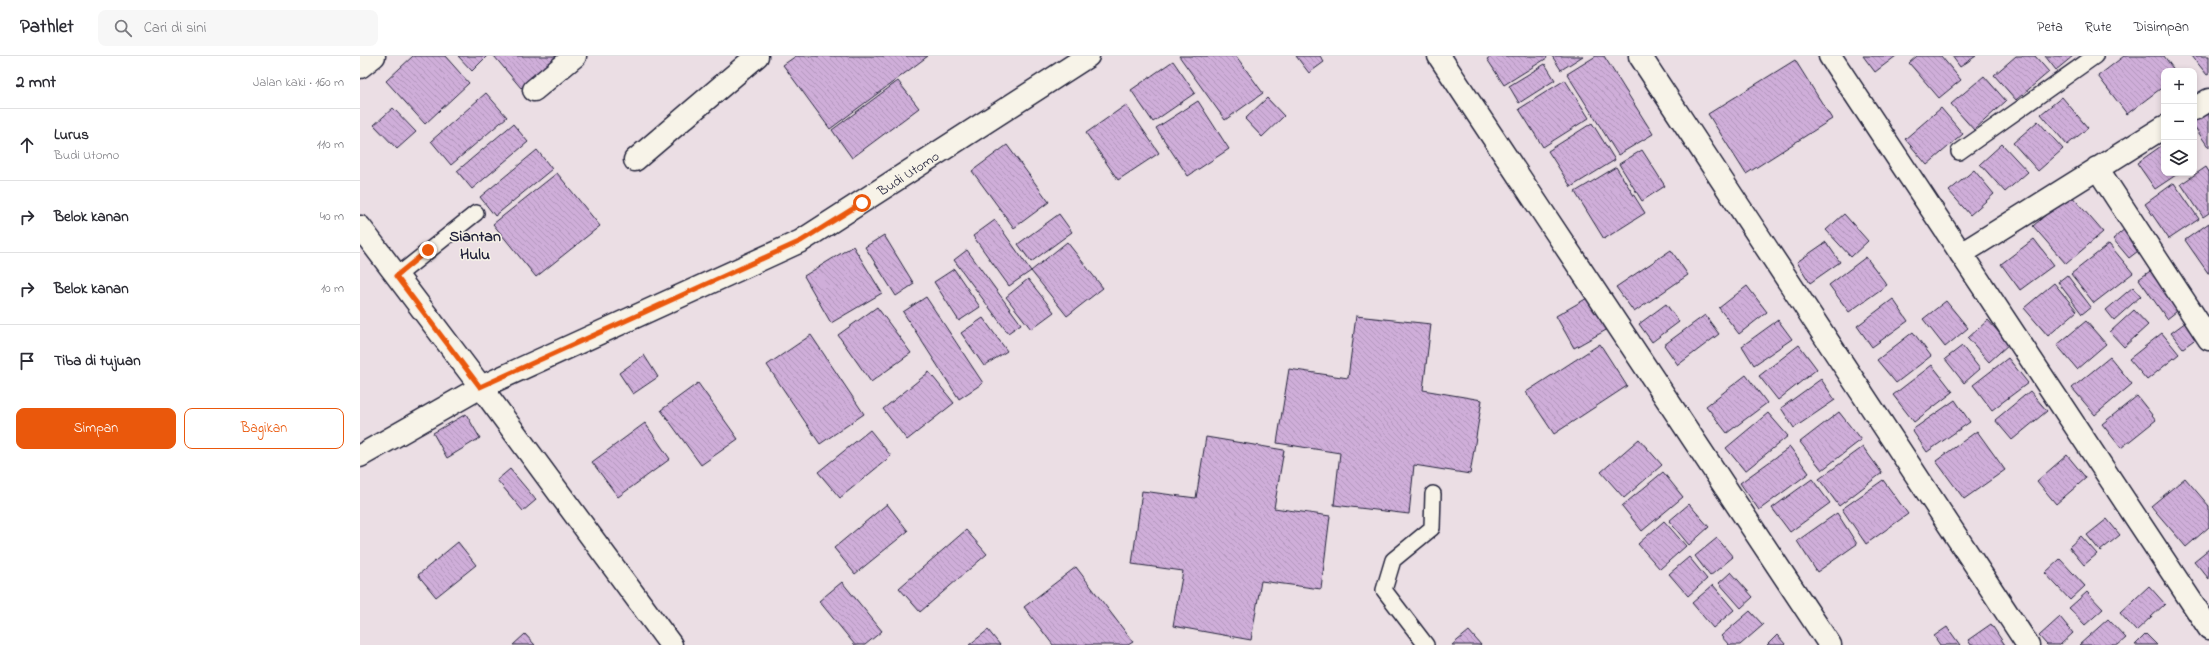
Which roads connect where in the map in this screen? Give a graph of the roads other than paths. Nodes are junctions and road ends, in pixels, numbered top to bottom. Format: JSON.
{"nodes":[{"id":1,"x":374,"y":56,"type":"edge"},
{"id":2,"x":575,"y":56,"type":"edge"},
{"id":3,"x":757,"y":56,"type":"edge"},
{"id":4,"x":1088,"y":56,"type":"edge"},
{"id":5,"x":1440,"y":56,"type":"edge"},
{"id":6,"x":1640,"y":56,"type":"edge"},
{"id":7,"x":1830,"y":56,"type":"edge"},
{"id":8,"x":2095,"y":56,"type":"edge"},
{"id":9,"x":360,"y":67,"type":"edge"},
{"id":10,"x":534,"y":90,"type":"dead end"},
{"id":11,"x":2209,"y":100,"type":"edge"},
{"id":12,"x":2197,"y":107,"type":"edge"},
{"id":13,"x":2161,"y":129,"type":"edge"},
{"id":14,"x":1959,"y":152,"type":"dead end"},
{"id":15,"x":634,"y":160,"type":"dead end"},
{"id":16,"x":2097,"y":168,"type":"junction"},
{"id":17,"x":476,"y":213,"type":"dead end"},
{"id":18,"x":360,"y":227,"type":"edge"},
{"id":19,"x":1961,"y":254,"type":"junction"},
{"id":20,"x":396,"y":276,"type":"junction"},
{"id":21,"x":2209,"y":339,"type":"edge"},
{"id":22,"x":480,"y":387,"type":"junction"},
{"id":23,"x":360,"y":456,"type":"edge"},
{"id":24,"x":1433,"y":494,"type":"dead end"},
{"id":25,"x":2209,"y":628,"type":"edge"},
{"id":26,"x":670,"y":645,"type":"edge"},
{"id":27,"x":1426,"y":645,"type":"edge"},
{"id":28,"x":1830,"y":645,"type":"edge"},
{"id":29,"x":2028,"y":645,"type":"edge"}],
"edges":[{"from":1,"to":9,"type":"street"},
{"from":2,"to":10,"type":"street"},
{"from":3,"to":15,"type":"street"},
{"from":4,"to":22,"type":"street","name":"Budi Utomo"},
{"from":5,"to":28,"type":"street"},
{"from":6,"to":29,"type":"street"},
{"from":7,"to":19,"type":"street"},
{"from":8,"to":14,"type":"lane"},
{"from":11,"to":12,"type":"street"},
{"from":13,"to":16,"type":"street"},
{"from":16,"to":19,"type":"street"},
{"from":16,"to":21,"type":"street"},
{"from":17,"to":20,"type":"lane"},
{"from":18,"to":20,"type":"street"},
{"from":19,"to":25,"type":"street"},
{"from":20,"to":22,"type":"street"},
{"from":22,"to":23,"type":"street","name":"Budi Utomo"},
{"from":22,"to":26,"type":"street"},
{"from":24,"to":27,"type":"lane"}]}
